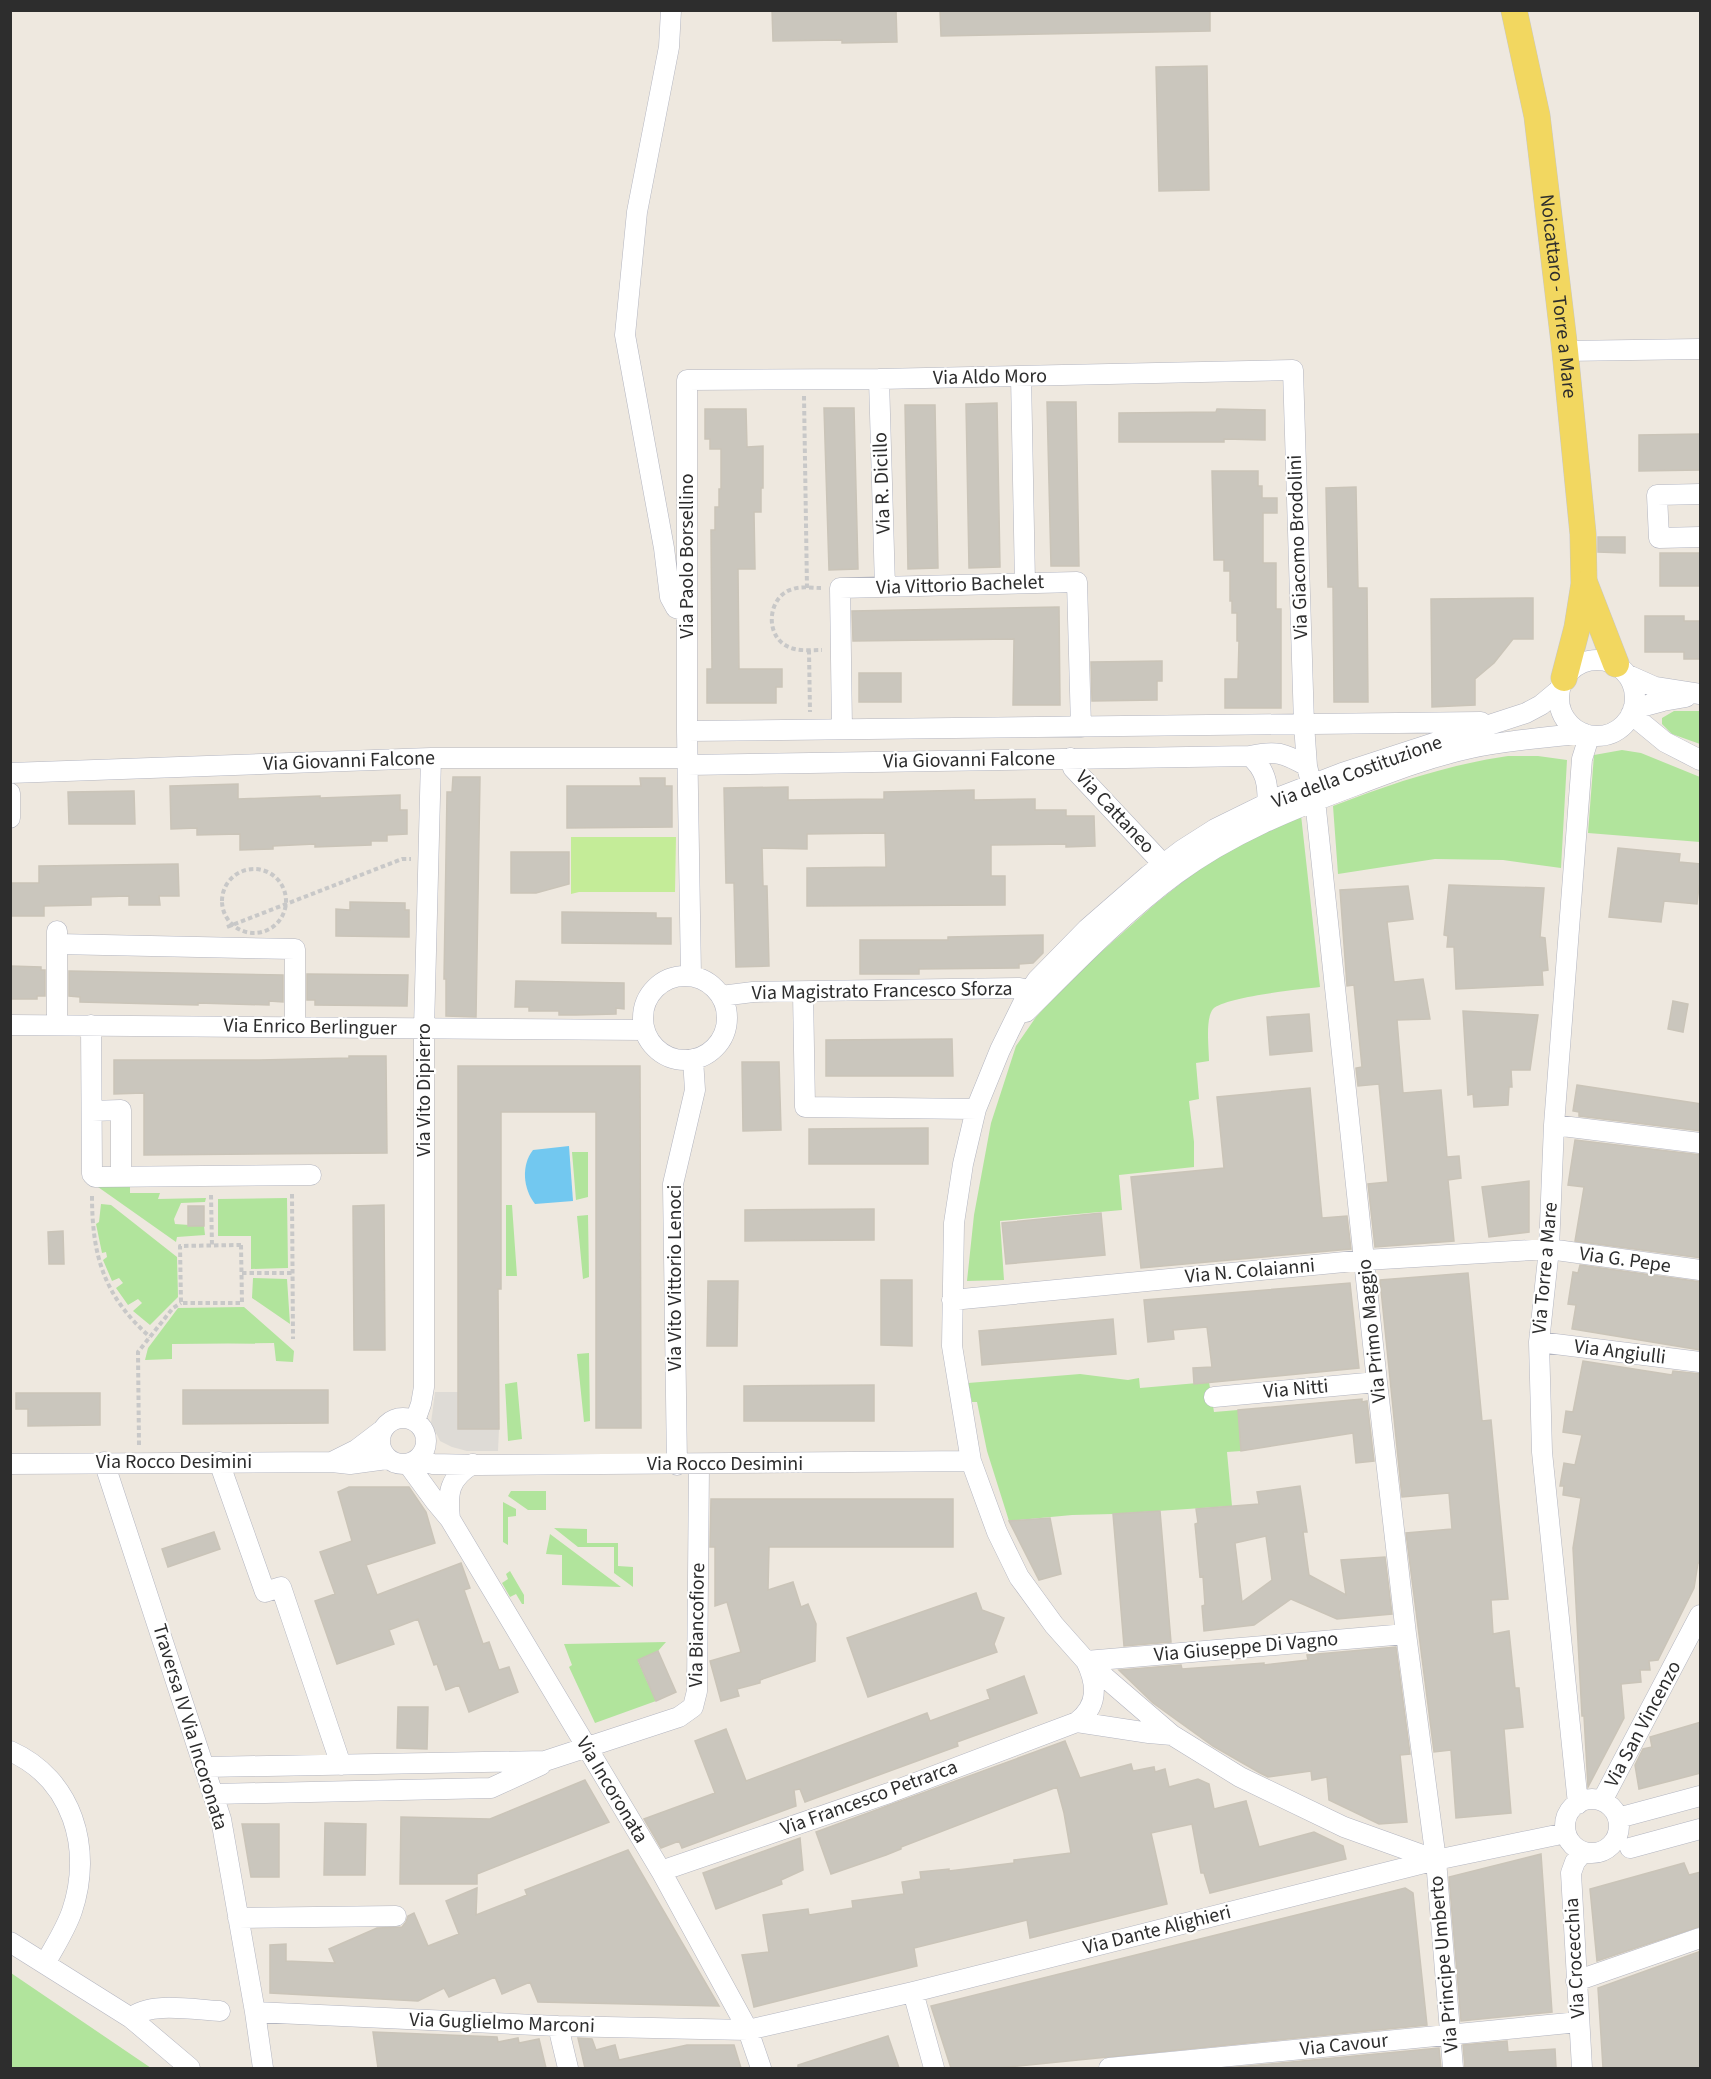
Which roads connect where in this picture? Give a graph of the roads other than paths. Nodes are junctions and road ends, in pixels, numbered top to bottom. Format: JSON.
{"nodes":[{"id":1,"x":671,"y":10,"type":"edge"},
{"id":2,"x":1514,"y":10,"type":"edge"},
{"id":3,"x":1701,"y":349,"type":"edge"},
{"id":4,"x":1565,"y":351,"type":"junction"},
{"id":5,"x":1293,"y":370,"type":"joint"},
{"id":6,"x":1021,"y":376,"type":"junction"},
{"id":7,"x":879,"y":379,"type":"junction"},
{"id":8,"x":687,"y":380,"type":"joint"},
{"id":9,"x":1701,"y":494,"type":"edge"},
{"id":10,"x":1701,"y":537,"type":"edge"},
{"id":11,"x":1025,"y":583,"type":"junction"},
{"id":12,"x":1584,"y":584,"type":"junction"},
{"id":13,"x":885,"y":587,"type":"junction"},
{"id":14,"x":687,"y":611,"type":"junction"},
{"id":15,"x":1622,"y":670,"type":"junction"},
{"id":16,"x":1562,"y":684,"type":"junction"},
{"id":17,"x":1701,"y":694,"type":"edge"},
{"id":18,"x":1632,"y":712,"type":"junction"},
{"id":19,"x":1504,"y":720,"type":"junction"},
{"id":20,"x":1241,"y":724,"type":"junction"},
{"id":21,"x":1304,"y":724,"type":"junction"},
{"id":22,"x":1081,"y":727,"type":"junction"},
{"id":23,"x":842,"y":729,"type":"junction"},
{"id":24,"x":687,"y":731,"type":"junction"},
{"id":25,"x":1588,"y":734,"type":"junction"},
{"id":26,"x":1245,"y":756,"type":"junction"},
{"id":27,"x":431,"y":758,"type":"junction"},
{"id":28,"x":1070,"y":758,"type":"junction"},
{"id":29,"x":1701,"y":760,"type":"edge"},
{"id":30,"x":688,"y":762,"type":"junction"},
{"id":31,"x":10,"y":773,"type":"edge"},
{"id":32,"x":1311,"y":784,"type":"junction"},
{"id":33,"x":10,"y":793,"type":"edge"},
{"id":34,"x":1267,"y":804,"type":"junction"},
{"id":35,"x":10,"y":818,"type":"edge"},
{"id":36,"x":1163,"y":864,"type":"junction"},
{"id":37,"x":691,"y":976,"type":"junction"},
{"id":38,"x":802,"y":992,"type":"junction"},
{"id":39,"x":1036,"y":993,"type":"junction"},
{"id":40,"x":721,"y":996,"type":"junction"},
{"id":41,"x":10,"y":1025,"type":"edge"},
{"id":42,"x":57,"y":1025,"type":"junction"},
{"id":43,"x":91,"y":1025,"type":"junction"},
{"id":44,"x":295,"y":1026,"type":"junction"},
{"id":45,"x":424,"y":1029,"type":"junction"},
{"id":46,"x":645,"y":1030,"type":"junction"},
{"id":47,"x":693,"y":1059,"type":"junction"},
{"id":48,"x":976,"y":1109,"type":"junction"},
{"id":49,"x":92,"y":1111,"type":"junction"},
{"id":50,"x":1554,"y":1125,"type":"junction"},
{"id":51,"x":1701,"y":1143,"type":"edge"},
{"id":52,"x":302,"y":1175,"type":"road end"},
{"id":53,"x":121,"y":1177,"type":"junction"},
{"id":54,"x":1549,"y":1249,"type":"junction"},
{"id":55,"x":1365,"y":1260,"type":"junction"},
{"id":56,"x":1701,"y":1270,"type":"edge"},
{"id":57,"x":952,"y":1300,"type":"junction"},
{"id":58,"x":1539,"y":1342,"type":"junction"},
{"id":59,"x":1701,"y":1362,"type":"edge"},
{"id":60,"x":1377,"y":1382,"type":"junction"},
{"id":61,"x":1214,"y":1397,"type":"dead end"},
{"id":62,"x":416,"y":1421,"type":"junction"},
{"id":63,"x":381,"y":1431,"type":"junction"},
{"id":64,"x":426,"y":1440,"type":"junction"},
{"id":65,"x":387,"y":1459,"type":"junction"},
{"id":66,"x":971,"y":1461,"type":"junction"},
{"id":67,"x":12,"y":1462,"type":"edge"},
{"id":68,"x":104,"y":1462,"type":"junction"},
{"id":69,"x":219,"y":1462,"type":"junction"},
{"id":70,"x":332,"y":1462,"type":"junction"},
{"id":71,"x":412,"y":1462,"type":"junction"},
{"id":72,"x":475,"y":1465,"type":"junction"},
{"id":73,"x":677,"y":1465,"type":"junction"},
{"id":74,"x":699,"y":1465,"type":"junction"},
{"id":75,"x":450,"y":1519,"type":"junction"},
{"id":76,"x":1701,"y":1616,"type":"edge"},
{"id":77,"x":1406,"y":1634,"type":"junction"},
{"id":78,"x":1086,"y":1661,"type":"junction"},
{"id":79,"x":1077,"y":1722,"type":"junction"},
{"id":80,"x":1172,"y":1735,"type":"junction"},
{"id":81,"x":586,"y":1747,"type":"junction"},
{"id":82,"x":10,"y":1751,"type":"edge"},
{"id":83,"x":546,"y":1761,"type":"junction"},
{"id":84,"x":340,"y":1765,"type":"junction"},
{"id":85,"x":205,"y":1767,"type":"junction"},
{"id":86,"x":214,"y":1794,"type":"junction"},
{"id":87,"x":1701,"y":1796,"type":"edge"},
{"id":88,"x":1602,"y":1801,"type":"junction"},
{"id":89,"x":1578,"y":1804,"type":"junction"},
{"id":90,"x":1618,"y":1818,"type":"junction"},
{"id":91,"x":1701,"y":1828,"type":"edge"},
{"id":92,"x":1566,"y":1833,"type":"junction"},
{"id":93,"x":1630,"y":1848,"type":"dead end"},
{"id":94,"x":1583,"y":1852,"type":"junction"},
{"id":95,"x":1436,"y":1860,"type":"junction"},
{"id":96,"x":661,"y":1871,"type":"junction"},
{"id":97,"x":396,"y":1916,"type":"dead end"},
{"id":98,"x":238,"y":1917,"type":"junction"},
{"id":99,"x":1701,"y":1938,"type":"edge"},
{"id":100,"x":10,"y":1942,"type":"edge"},
{"id":101,"x":45,"y":1964,"type":"junction"},
{"id":102,"x":1576,"y":1981,"type":"junction"},
{"id":103,"x":913,"y":1992,"type":"junction"},
{"id":104,"x":220,"y":2010,"type":"dead end"},
{"id":105,"x":255,"y":2012,"type":"junction"},
{"id":106,"x":130,"y":2018,"type":"junction"},
{"id":107,"x":1579,"y":2022,"type":"junction"},
{"id":108,"x":558,"y":2026,"type":"junction"},
{"id":109,"x":748,"y":2030,"type":"junction"},
{"id":110,"x":1449,"y":2034,"type":"junction"},
{"id":111,"x":189,"y":2068,"type":"edge"},
{"id":112,"x":263,"y":2068,"type":"edge"},
{"id":113,"x":568,"y":2068,"type":"edge"},
{"id":114,"x":761,"y":2068,"type":"edge"},
{"id":115,"x":934,"y":2068,"type":"edge"},
{"id":116,"x":1109,"y":2068,"type":"edge"},
{"id":117,"x":1452,"y":2068,"type":"edge"},
{"id":118,"x":1582,"y":2068,"type":"edge"}],
"edges":[{"from":1,"to":14,"type":"street"},
{"from":2,"to":4,"type":"main road","name":"Noicattaro - Torre a Mare"},
{"from":3,"to":4,"type":"street"},
{"from":4,"to":12,"type":"main road","name":"Noicattaro - Torre a Mare"},
{"from":5,"to":6,"type":"street","name":"Via Aldo Moro"},
{"from":5,"to":21,"type":"street","name":"Via Giacomo Brodolini"},
{"from":6,"to":7,"type":"street","name":"Via Aldo Moro"},
{"from":6,"to":11,"type":"street"},
{"from":7,"to":8,"type":"street","name":"Via Aldo Moro"},
{"from":7,"to":13,"type":"street","name":"Via R. Dicillo"},
{"from":8,"to":14,"type":"street","name":"Via Paolo Borsellino"},
{"from":9,"to":10,"type":"street"},
{"from":11,"to":13,"type":"street","name":"Via Vittorio Bachelet"},
{"from":11,"to":22,"type":"street","name":"Via Vittorio Bachelet"},
{"from":12,"to":15,"type":"main road","name":"Noicattaro - Torre a Mare"},
{"from":12,"to":16,"type":"main road","name":"Noicattaro - Torre a Mare"},
{"from":13,"to":23,"type":"street","name":"Via Vittorio Bachelet"},
{"from":14,"to":24,"type":"street","name":"Via Paolo Borsellino"},
{"from":15,"to":16,"type":"street"},
{"from":15,"to":17,"type":"street"},
{"from":15,"to":18,"type":"street"},
{"from":16,"to":19,"type":"street","name":"Via della Costituzione"},
{"from":16,"to":25,"type":"street"},
{"from":17,"to":18,"type":"street"},
{"from":18,"to":25,"type":"street"},
{"from":18,"to":29,"type":"street"},
{"from":19,"to":21,"type":"street"},
{"from":19,"to":32,"type":"street","name":"Via della Costituzione"},
{"from":20,"to":21,"type":"street"},
{"from":20,"to":22,"type":"street"},
{"from":20,"to":26,"type":"street"},
{"from":21,"to":32,"type":"street","name":"Via Giacomo Brodolini"},
{"from":22,"to":23,"type":"street"},
{"from":23,"to":24,"type":"street"},
{"from":24,"to":30,"type":"street","name":"Via Paolo Borsellino"},
{"from":25,"to":32,"type":"street","name":"Via della Costituzione"},
{"from":25,"to":50,"type":"street","name":"Via Torre a Mare"},
{"from":26,"to":28,"type":"street","name":"Via Giovanni Falcone"},
{"from":26,"to":32,"type":"street","name":"Via Giovanni Falcone"},
{"from":26,"to":34,"type":"street"},
{"from":27,"to":30,"type":"street","name":"Via Giovanni Falcone"},
{"from":27,"to":31,"type":"street","name":"Via Giovanni Falcone"},
{"from":27,"to":45,"type":"street","name":"Via Vito Dipierro"},
{"from":28,"to":30,"type":"street","name":"Via Giovanni Falcone"},
{"from":28,"to":36,"type":"street","name":"Via Cattaneo"},
{"from":30,"to":37,"type":"street"},
{"from":32,"to":34,"type":"street","name":"Via della Costituzione"},
{"from":32,"to":39,"type":"street","name":"Via della Costituzione"},
{"from":32,"to":55,"type":"street","name":"Via Primo Maggio"},
{"from":33,"to":35,"type":"street"},
{"from":34,"to":36,"type":"street","name":"Via della Costituzione"},
{"from":36,"to":39,"type":"street","name":"Via della Costituzione"},
{"from":37,"to":40,"type":"street"},
{"from":37,"to":46,"type":"street"},
{"from":38,"to":39,"type":"street","name":"Via Magistrato Francesco Sforza"},
{"from":38,"to":40,"type":"street","name":"Via Magistrato Francesco Sforza"},
{"from":38,"to":48,"type":"street"},
{"from":39,"to":48,"type":"street","name":"Via della Costituzione"},
{"from":40,"to":47,"type":"street"},
{"from":41,"to":42,"type":"street","name":"Via Enrico Berlinguer"},
{"from":42,"to":43,"type":"street","name":"Via Enrico Berlinguer"},
{"from":42,"to":44,"type":"street"},
{"from":43,"to":44,"type":"street","name":"Via Enrico Berlinguer"},
{"from":43,"to":49,"type":"street"},
{"from":44,"to":45,"type":"street","name":"Via Enrico Berlinguer"},
{"from":45,"to":46,"type":"street","name":"Via Enrico Berlinguer"},
{"from":45,"to":62,"type":"street","name":"Via Vito Dipierro"},
{"from":46,"to":47,"type":"street"},
{"from":47,"to":73,"type":"street","name":"Via Vito Vittorio Lenoci"},
{"from":48,"to":57,"type":"street","name":"Via della Costituzione"},
{"from":49,"to":53,"type":"street"},
{"from":49,"to":53,"type":"street"},
{"from":50,"to":51,"type":"street"},
{"from":50,"to":54,"type":"street","name":"Via Torre a Mare"},
{"from":52,"to":53,"type":"street"},
{"from":54,"to":55,"type":"street","name":"Via N. Colaianni"},
{"from":54,"to":56,"type":"street","name":"Via G. Pepe"},
{"from":54,"to":58,"type":"street","name":"Via Torre a Mare"},
{"from":55,"to":57,"type":"street","name":"Via N. Colaianni"},
{"from":55,"to":60,"type":"street","name":"Via Primo Maggio"},
{"from":57,"to":66,"type":"street","name":"Via della Costituzione"},
{"from":58,"to":59,"type":"street","name":"Via Angiulli"},
{"from":58,"to":89,"type":"street","name":"Via Torre a Mare"},
{"from":60,"to":61,"type":"street","name":"Via Nitti"},
{"from":60,"to":77,"type":"street","name":"Via Primo Maggio"},
{"from":62,"to":63,"type":"street","name":"Via Rocco Desimini"},
{"from":62,"to":64,"type":"street"},
{"from":63,"to":65,"type":"street"},
{"from":63,"to":70,"type":"street","name":"Via Rocco Desimini"},
{"from":64,"to":71,"type":"street"},
{"from":64,"to":72,"type":"street","name":"Via Rocco Desimini"},
{"from":65,"to":70,"type":"street","name":"Via Rocco Desimini"},
{"from":65,"to":71,"type":"street","name":"Via Rocco Desimini"},
{"from":66,"to":74,"type":"street","name":"Via Rocco Desimini"},
{"from":66,"to":78,"type":"street","name":"Via della Costituzione"},
{"from":67,"to":68,"type":"street","name":"Via Rocco Desimini"},
{"from":68,"to":69,"type":"street","name":"Via Rocco Desimini"},
{"from":68,"to":85,"type":"street","name":"Traversa IV Via Incoronata"},
{"from":69,"to":70,"type":"street","name":"Via Rocco Desimini"},
{"from":69,"to":84,"type":"street"},
{"from":71,"to":72,"type":"street","name":"Via Rocco Desimini"},
{"from":71,"to":75,"type":"street","name":"Via Incoronata"},
{"from":72,"to":73,"type":"street","name":"Via Rocco Desimini"},
{"from":72,"to":75,"type":"street"},
{"from":73,"to":74,"type":"street","name":"Via Rocco Desimini"},
{"from":74,"to":81,"type":"street","name":"Via Biancofiore"},
{"from":75,"to":81,"type":"street","name":"Via Incoronata"},
{"from":76,"to":88,"type":"street","name":"Via San Vincenzo"},
{"from":77,"to":78,"type":"street","name":"Via Giuseppe Di Vagno"},
{"from":77,"to":95,"type":"street","name":"Via Primo Maggio"},
{"from":78,"to":79,"type":"street"},
{"from":78,"to":80,"type":"street","name":"Via della Costituzione"},
{"from":79,"to":80,"type":"street"},
{"from":79,"to":96,"type":"street","name":"Via Francesco Petrarca"},
{"from":80,"to":95,"type":"street","name":"Via della Costituzione"},
{"from":81,"to":83,"type":"street"},
{"from":81,"to":96,"type":"street","name":"Via Incoronata"},
{"from":82,"to":101,"type":"street"},
{"from":83,"to":84,"type":"street"},
{"from":83,"to":86,"type":"street"},
{"from":84,"to":85,"type":"street"},
{"from":85,"to":86,"type":"street","name":"Traversa IV Via Incoronata"},
{"from":86,"to":98,"type":"street","name":"Traversa IV Via Incoronata"},
{"from":87,"to":90,"type":"street"},
{"from":88,"to":89,"type":"street"},
{"from":88,"to":90,"type":"street"},
{"from":89,"to":92,"type":"street"},
{"from":90,"to":94,"type":"street"},
{"from":91,"to":93,"type":"street"},
{"from":92,"to":94,"type":"street"},
{"from":92,"to":95,"type":"street","name":"Via Dante Alighieri"},
{"from":94,"to":102,"type":"street","name":"Via Crocecchia"},
{"from":95,"to":103,"type":"street","name":"Via Dante Alighieri"},
{"from":95,"to":110,"type":"street","name":"Via Principe Umberto"},
{"from":96,"to":109,"type":"street","name":"Via Incoronata"},
{"from":97,"to":98,"type":"street"},
{"from":98,"to":105,"type":"street","name":"Traversa IV Via Incoronata"},
{"from":99,"to":102,"type":"street"},
{"from":100,"to":101,"type":"street"},
{"from":101,"to":106,"type":"street"},
{"from":102,"to":107,"type":"street","name":"Via Crocecchia"},
{"from":103,"to":109,"type":"street","name":"Via Dante Alighieri"},
{"from":103,"to":115,"type":"street"},
{"from":104,"to":106,"type":"street"},
{"from":105,"to":108,"type":"street","name":"Via Guglielmo Marconi"},
{"from":105,"to":112,"type":"street","name":"Traversa IV Via Incoronata"},
{"from":106,"to":111,"type":"street"},
{"from":107,"to":110,"type":"street","name":"Via Cavour"},
{"from":107,"to":118,"type":"street","name":"Via Crocecchia"},
{"from":108,"to":109,"type":"street","name":"Via Guglielmo Marconi"},
{"from":108,"to":113,"type":"street"},
{"from":109,"to":114,"type":"street","name":"Via Incoronata"},
{"from":110,"to":116,"type":"street","name":"Via Cavour"},
{"from":110,"to":117,"type":"street","name":"Via Principe Umberto"}]}
